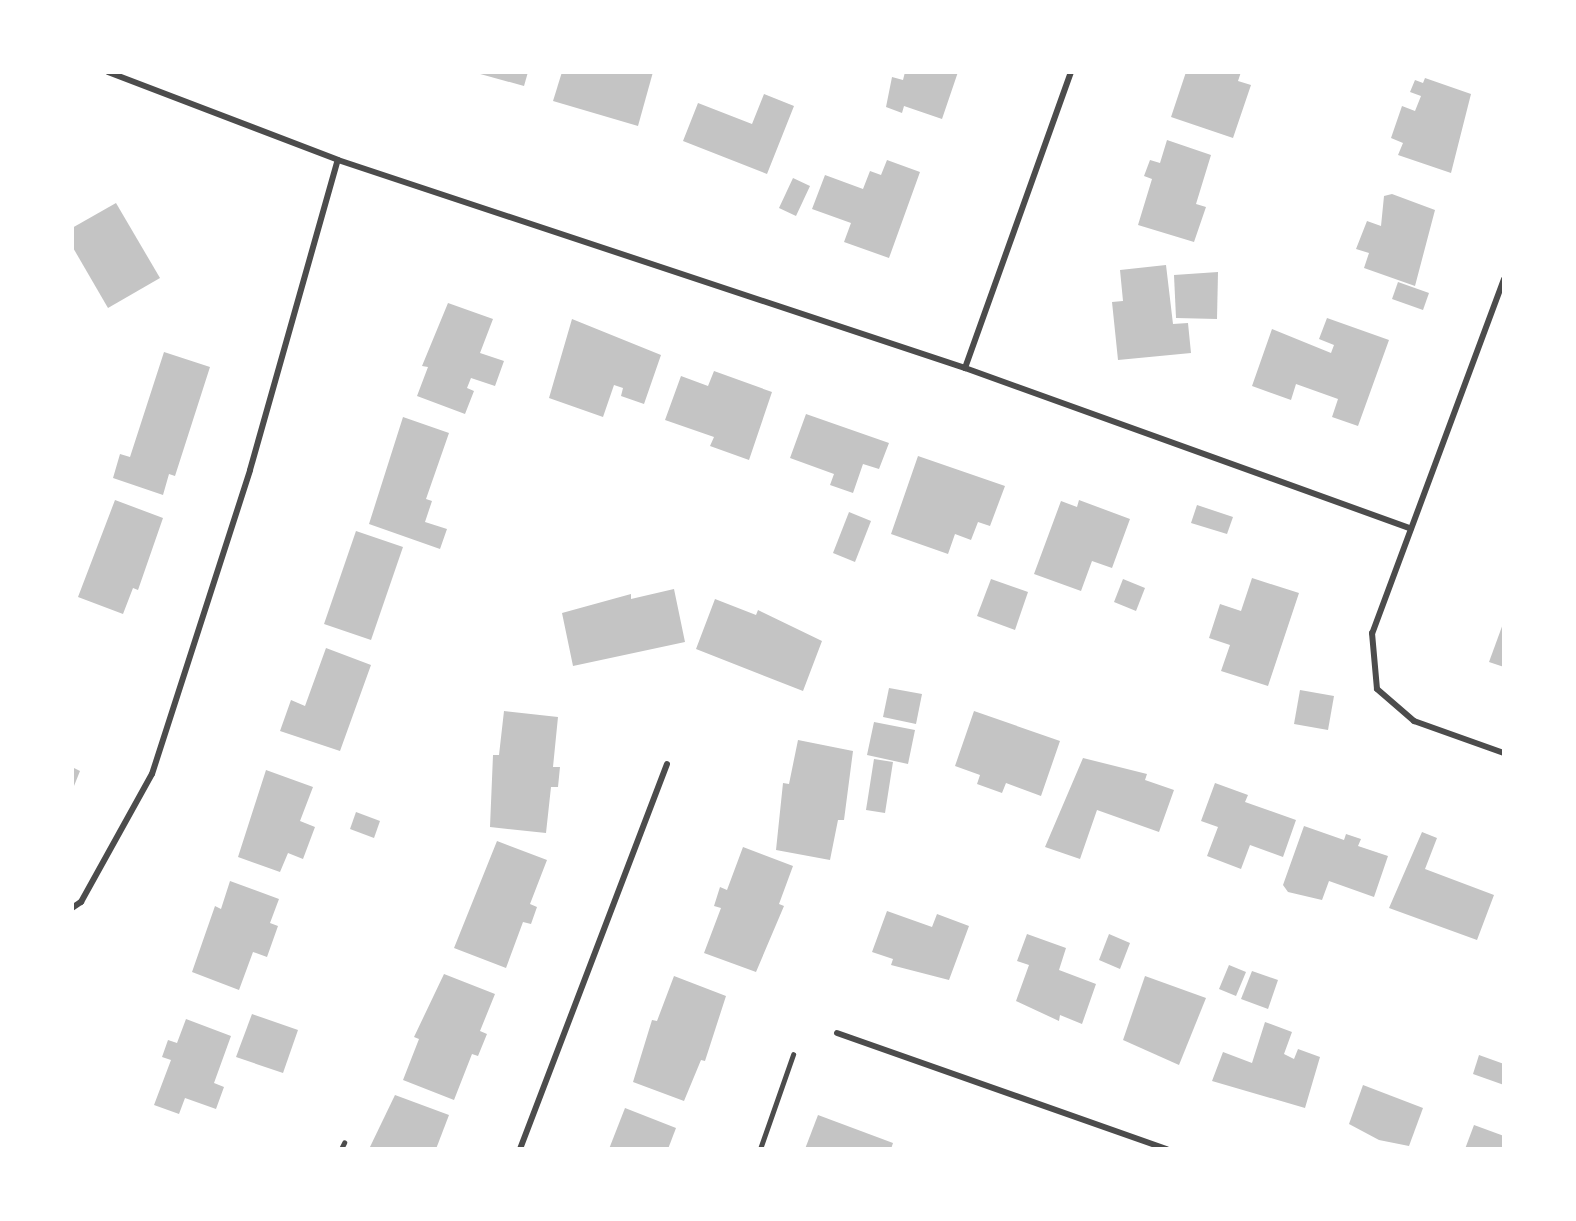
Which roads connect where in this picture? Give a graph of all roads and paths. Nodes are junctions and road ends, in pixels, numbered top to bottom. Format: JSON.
{"nodes":[{"id":1,"x":108,"y":72,"type":"edge"},
{"id":2,"x":1071,"y":72,"type":"edge"},
{"id":3,"x":338,"y":160,"type":"junction"},
{"id":4,"x":1504,"y":279,"type":"edge"},
{"id":5,"x":965,"y":368,"type":"junction"},
{"id":6,"x":1411,"y":529,"type":"junction"},
{"id":7,"x":1504,"y":753,"type":"edge"},
{"id":8,"x":667,"y":764,"type":"dead end"},
{"id":9,"x":72,"y":908,"type":"edge"},
{"id":10,"x":837,"y":1033,"type":"dead end"},
{"id":11,"x":793,"y":1055,"type":"dead end"},
{"id":12,"x":345,"y":1143,"type":"dead end"},
{"id":13,"x":341,"y":1149,"type":"edge"},
{"id":14,"x":520,"y":1149,"type":"edge"},
{"id":15,"x":760,"y":1149,"type":"edge"},
{"id":16,"x":1167,"y":1149,"type":"edge"}],
"edges":[{"from":1,"to":3,"type":"street"},
{"from":2,"to":5,"type":"street"},
{"from":3,"to":5,"type":"street"},
{"from":3,"to":9,"type":"street"},
{"from":4,"to":6,"type":"street"},
{"from":5,"to":6,"type":"street"},
{"from":6,"to":7,"type":"street"},
{"from":8,"to":14,"type":"street"},
{"from":10,"to":16,"type":"street"},
{"from":11,"to":15,"type":"lane"},
{"from":12,"to":13,"type":"lane"}]}
